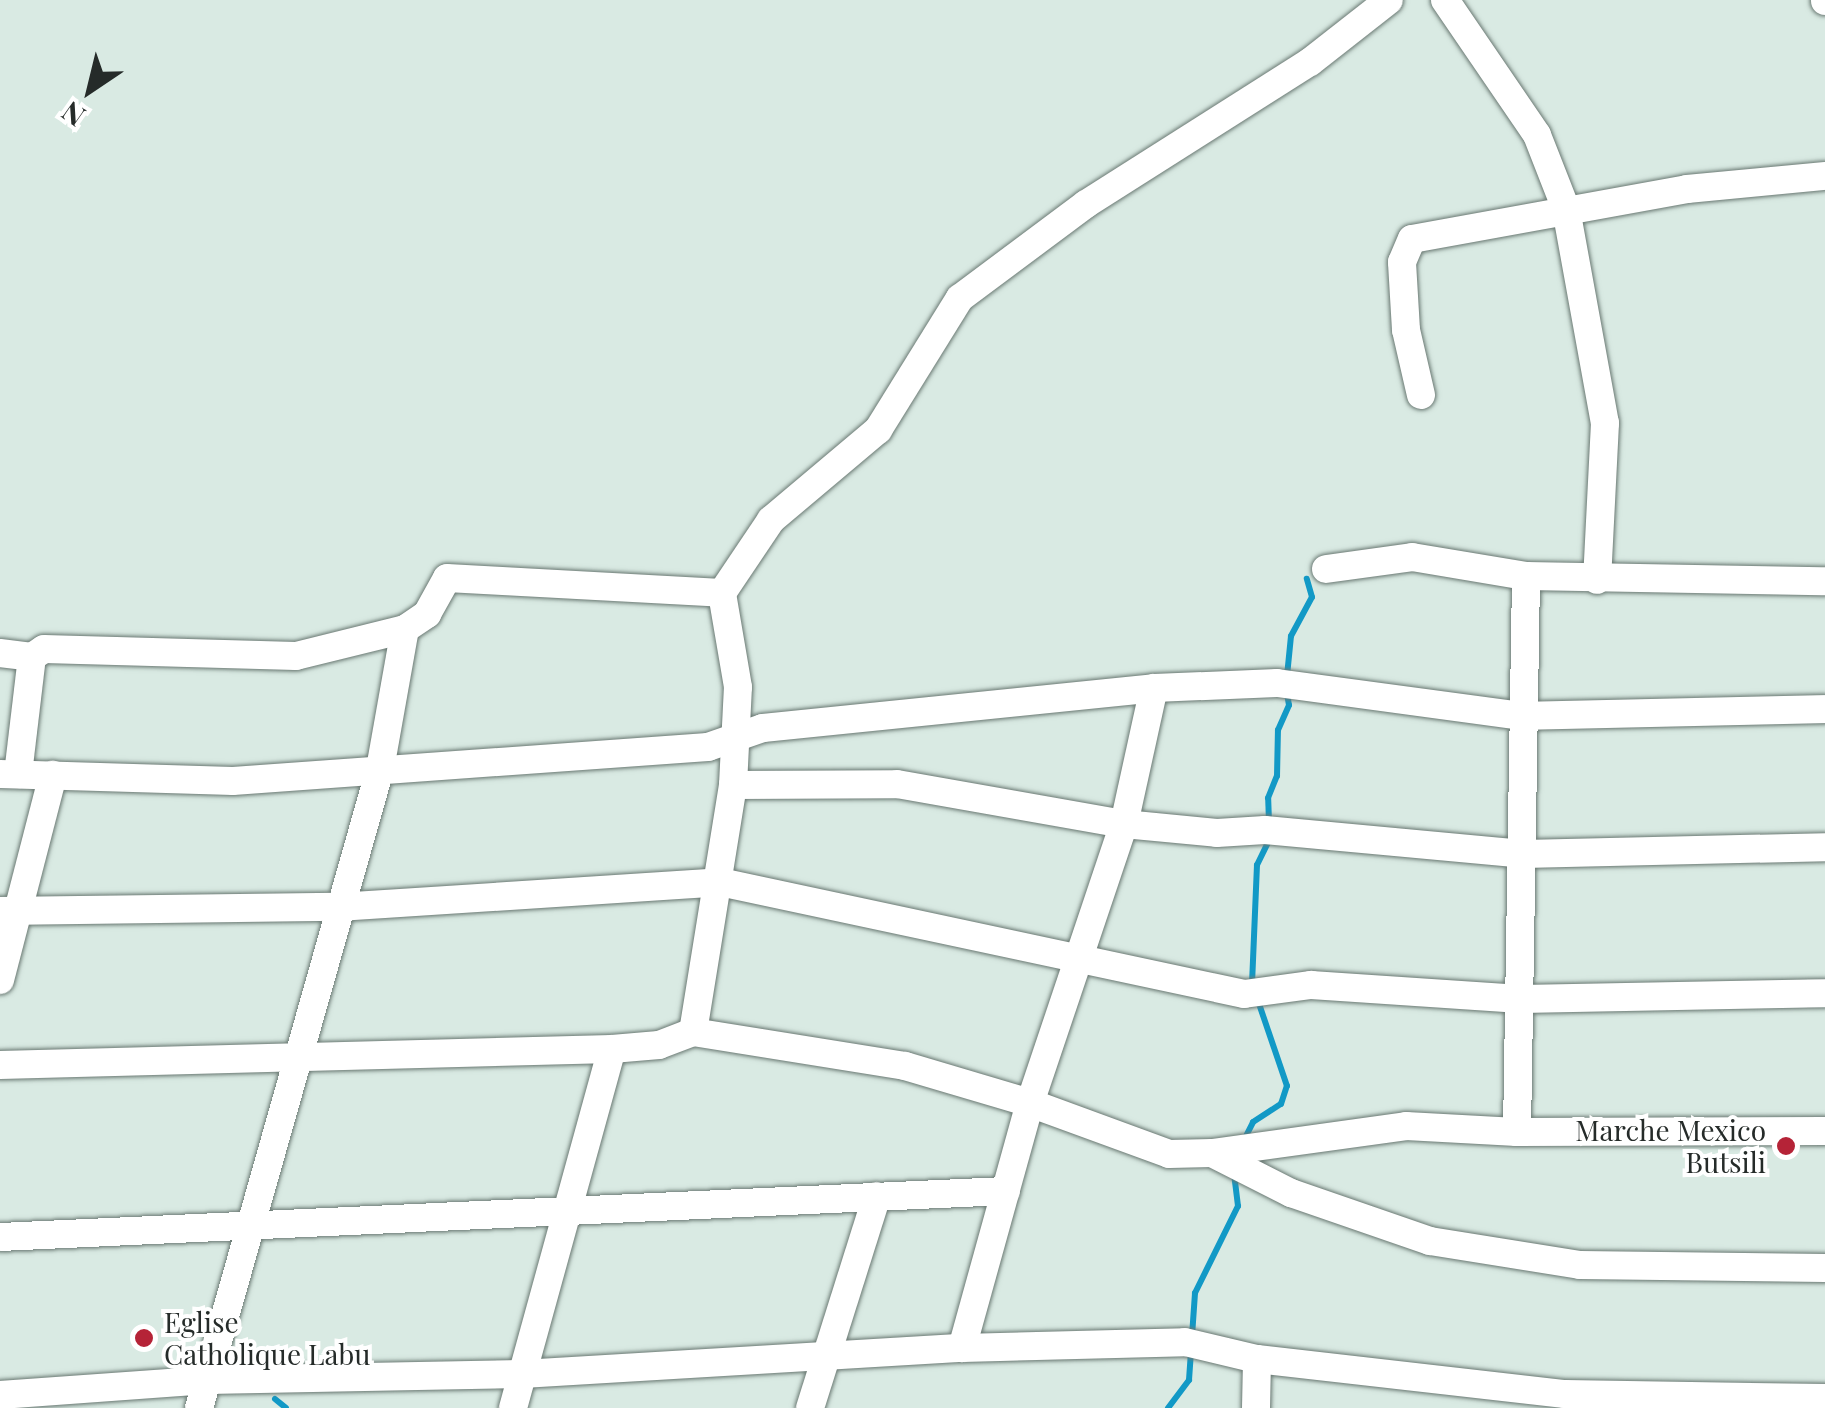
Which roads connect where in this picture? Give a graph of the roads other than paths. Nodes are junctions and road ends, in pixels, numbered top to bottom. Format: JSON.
{"nodes":[{"id":1,"x":1388,"y":0,"type":"edge"},
{"id":2,"x":1445,"y":0,"type":"edge"},
{"id":3,"x":1825,"y":176,"type":"edge"},
{"id":4,"x":1566,"y":209,"type":"junction"},
{"id":5,"x":1420,"y":395,"type":"dead end"},
{"id":6,"x":1326,"y":569,"type":"dead end"},
{"id":7,"x":1526,"y":576,"type":"junction"},
{"id":8,"x":1597,"y":580,"type":"junction"},
{"id":9,"x":1825,"y":580,"type":"edge"},
{"id":10,"x":722,"y":593,"type":"junction"},
{"id":11,"x":405,"y":630,"type":"junction"},
{"id":12,"x":0,"y":653,"type":"edge"},
{"id":13,"x":32,"y":657,"type":"junction"},
{"id":14,"x":1154,"y":688,"type":"junction"},
{"id":15,"x":1825,"y":709,"type":"edge"},
{"id":16,"x":1522,"y":716,"type":"junction"},
{"id":17,"x":734,"y":738,"type":"junction"},
{"id":18,"x":380,"y":769,"type":"junction"},
{"id":19,"x":9,"y":774,"type":"edge"},
{"id":20,"x":53,"y":774,"type":"junction"},
{"id":21,"x":732,"y":784,"type":"junction"},
{"id":22,"x":1124,"y":824,"type":"junction"},
{"id":23,"x":1825,"y":847,"type":"edge"},
{"id":24,"x":1523,"y":854,"type":"junction"},
{"id":25,"x":720,"y":882,"type":"junction"},
{"id":26,"x":338,"y":907,"type":"junction"},
{"id":27,"x":9,"y":912,"type":"edge"},
{"id":28,"x":1080,"y":962,"type":"junction"},
{"id":29,"x":0,"y":980,"type":"edge"},
{"id":30,"x":1825,"y":992,"type":"edge"},
{"id":31,"x":1521,"y":999,"type":"junction"},
{"id":32,"x":694,"y":1032,"type":"junction"},
{"id":33,"x":612,"y":1049,"type":"junction"},
{"id":34,"x":299,"y":1060,"type":"junction"},
{"id":35,"x":0,"y":1065,"type":"edge"},
{"id":36,"x":1030,"y":1103,"type":"junction"},
{"id":37,"x":1825,"y":1131,"type":"edge"},
{"id":38,"x":1517,"y":1132,"type":"junction"},
{"id":39,"x":1212,"y":1153,"type":"junction"},
{"id":40,"x":1006,"y":1190,"type":"junction"},
{"id":41,"x":877,"y":1196,"type":"junction"},
{"id":42,"x":568,"y":1210,"type":"junction"},
{"id":43,"x":251,"y":1225,"type":"junction"},
{"id":44,"x":0,"y":1237,"type":"edge"},
{"id":45,"x":1825,"y":1268,"type":"edge"},
{"id":46,"x":962,"y":1348,"type":"junction"},
{"id":47,"x":824,"y":1356,"type":"junction"},
{"id":48,"x":1257,"y":1359,"type":"junction"},
{"id":49,"x":522,"y":1374,"type":"junction"},
{"id":50,"x":207,"y":1380,"type":"junction"},
{"id":51,"x":0,"y":1395,"type":"edge"},
{"id":52,"x":1825,"y":1398,"type":"edge"},
{"id":53,"x":199,"y":1408,"type":"edge"},
{"id":54,"x":513,"y":1408,"type":"edge"},
{"id":55,"x":810,"y":1408,"type":"edge"},
{"id":56,"x":1256,"y":1408,"type":"edge"}],
"edges":[{"from":1,"to":10,"type":"street"},
{"from":2,"to":4,"type":"street"},
{"from":3,"to":4,"type":"street"},
{"from":4,"to":5,"type":"street"},
{"from":4,"to":8,"type":"street"},
{"from":6,"to":7,"type":"street"},
{"from":7,"to":8,"type":"street"},
{"from":7,"to":16,"type":"street"},
{"from":8,"to":9,"type":"street"},
{"from":10,"to":11,"type":"street"},
{"from":10,"to":17,"type":"street"},
{"from":11,"to":13,"type":"street"},
{"from":11,"to":18,"type":"street"},
{"from":12,"to":13,"type":"street"},
{"from":13,"to":19,"type":"street"},
{"from":14,"to":16,"type":"street"},
{"from":14,"to":17,"type":"street"},
{"from":14,"to":22,"type":"street"},
{"from":15,"to":16,"type":"street"},
{"from":16,"to":24,"type":"street"},
{"from":17,"to":18,"type":"street"},
{"from":17,"to":21,"type":"street"},
{"from":18,"to":20,"type":"street"},
{"from":18,"to":26,"type":"street"},
{"from":19,"to":20,"type":"street"},
{"from":20,"to":27,"type":"street"},
{"from":21,"to":22,"type":"street"},
{"from":21,"to":25,"type":"street"},
{"from":22,"to":24,"type":"street"},
{"from":22,"to":28,"type":"street"},
{"from":23,"to":24,"type":"street"},
{"from":24,"to":31,"type":"street"},
{"from":25,"to":26,"type":"street"},
{"from":25,"to":28,"type":"street"},
{"from":25,"to":32,"type":"street"},
{"from":26,"to":27,"type":"street"},
{"from":26,"to":34,"type":"street"},
{"from":27,"to":29,"type":"street"},
{"from":28,"to":31,"type":"street"},
{"from":28,"to":36,"type":"street"},
{"from":30,"to":31,"type":"street"},
{"from":31,"to":38,"type":"street"},
{"from":32,"to":33,"type":"street"},
{"from":32,"to":36,"type":"street"},
{"from":33,"to":34,"type":"street"},
{"from":33,"to":42,"type":"street"},
{"from":34,"to":35,"type":"street"},
{"from":34,"to":43,"type":"street"},
{"from":36,"to":39,"type":"street"},
{"from":36,"to":40,"type":"street"},
{"from":37,"to":38,"type":"street"},
{"from":38,"to":39,"type":"street"},
{"from":39,"to":45,"type":"street"},
{"from":40,"to":41,"type":"street"},
{"from":40,"to":46,"type":"street"},
{"from":41,"to":42,"type":"street"},
{"from":41,"to":47,"type":"street"},
{"from":42,"to":43,"type":"street"},
{"from":42,"to":49,"type":"street"},
{"from":43,"to":44,"type":"street"},
{"from":43,"to":50,"type":"street"},
{"from":46,"to":47,"type":"street"},
{"from":46,"to":48,"type":"street"},
{"from":47,"to":49,"type":"street"},
{"from":47,"to":55,"type":"street"},
{"from":48,"to":52,"type":"street"},
{"from":48,"to":56,"type":"street"},
{"from":49,"to":50,"type":"street"},
{"from":49,"to":54,"type":"street"},
{"from":50,"to":51,"type":"street"},
{"from":50,"to":53,"type":"street"}]}
